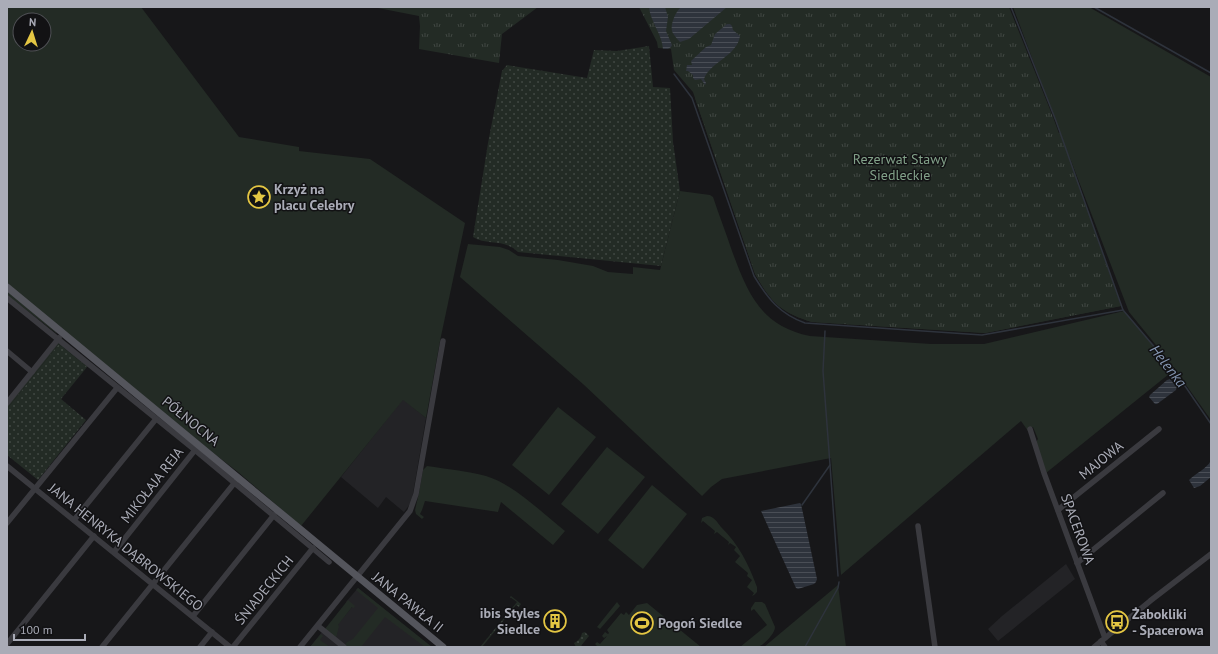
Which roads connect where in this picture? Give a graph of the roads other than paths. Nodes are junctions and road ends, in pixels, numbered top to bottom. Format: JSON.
{"nodes":[{"id":1,"x":7,"y":287,"type":"edge"},
{"id":2,"x":7,"y":298,"type":"edge"},
{"id":3,"x":63,"y":333,"type":"junction"},
{"id":4,"x":58,"y":340,"type":"junction"},
{"id":5,"x":443,"y":341,"type":"dead end"},
{"id":6,"x":7,"y":351,"type":"edge"},
{"id":7,"x":32,"y":372,"type":"junction"},
{"id":8,"x":117,"y":388,"type":"junction"},
{"id":9,"x":7,"y":403,"type":"edge"},
{"id":10,"x":156,"y":419,"type":"junction"},
{"id":11,"x":1030,"y":429,"type":"dead end"},
{"id":12,"x":1159,"y":429,"type":"dead end"},
{"id":13,"x":195,"y":450,"type":"junction"},
{"id":14,"x":7,"y":466,"type":"edge"},
{"id":15,"x":237,"y":481,"type":"junction"},
{"id":16,"x":35,"y":489,"type":"junction"},
{"id":17,"x":1164,"y":493,"type":"dead end"},
{"id":18,"x":1058,"y":510,"type":"junction"},
{"id":19,"x":274,"y":515,"type":"junction"},
{"id":20,"x":74,"y":520,"type":"junction"},
{"id":21,"x":7,"y":523,"type":"edge"},
{"id":22,"x":918,"y":526,"type":"dead end"},
{"id":23,"x":94,"y":536,"type":"junction"},
{"id":24,"x":313,"y":548,"type":"junction"},
{"id":25,"x":114,"y":552,"type":"junction"},
{"id":26,"x":1211,"y":554,"type":"edge"},
{"id":27,"x":329,"y":562,"type":"dead end"},
{"id":28,"x":1077,"y":563,"type":"junction"},
{"id":29,"x":357,"y":577,"type":"junction"},
{"id":30,"x":153,"y":584,"type":"junction"},
{"id":31,"x":192,"y":616,"type":"junction"},
{"id":32,"x":318,"y":626,"type":"junction"},
{"id":33,"x":212,"y":632,"type":"junction"},
{"id":34,"x":1103,"y":640,"type":"junction"},
{"id":35,"x":7,"y":644,"type":"edge"},
{"id":36,"x":102,"y":647,"type":"edge"},
{"id":37,"x":200,"y":647,"type":"edge"},
{"id":38,"x":230,"y":647,"type":"edge"},
{"id":39,"x":233,"y":647,"type":"edge"},
{"id":40,"x":300,"y":647,"type":"edge"},
{"id":41,"x":344,"y":647,"type":"edge"},
{"id":42,"x":443,"y":647,"type":"edge"},
{"id":43,"x":935,"y":647,"type":"edge"},
{"id":44,"x":1094,"y":647,"type":"edge"},
{"id":45,"x":1105,"y":647,"type":"edge"}],
"edges":[{"from":1,"to":3,"type":"main road","name":"PÓŁNOCNA"},
{"from":2,"to":4,"type":"street","name":"PÓŁNOCNA"},
{"from":3,"to":4,"type":"street"},
{"from":3,"to":15,"type":"main road","name":"PÓŁNOCNA"},
{"from":4,"to":7,"type":"street"},
{"from":4,"to":8,"type":"street","name":"PÓŁNOCNA"},
{"from":5,"to":29,"type":"street"},
{"from":6,"to":7,"type":"street"},
{"from":7,"to":9,"type":"street"},
{"from":8,"to":10,"type":"street","name":"PÓŁNOCNA"},
{"from":8,"to":16,"type":"street"},
{"from":10,"to":13,"type":"street","name":"PÓŁNOCNA"},
{"from":10,"to":20,"type":"street"},
{"from":11,"to":18,"type":"street","name":"SPACEROWA"},
{"from":12,"to":18,"type":"street","name":"MAJOWA"},
{"from":13,"to":15,"type":"street","name":"PÓŁNOCNA"},
{"from":13,"to":25,"type":"street","name":"MIKOŁAJA REJA"},
{"from":14,"to":16,"type":"street","name":"JANA HENRYKA DĄBROWSKIEGO"},
{"from":15,"to":19,"type":"street","name":"PÓŁNOCNA"},
{"from":15,"to":29,"type":"main road","name":"PÓŁNOCNA"},
{"from":15,"to":30,"type":"street"},
{"from":16,"to":20,"type":"street","name":"JANA HENRYKA DĄBROWSKIEGO"},
{"from":16,"to":21,"type":"street"},
{"from":17,"to":28,"type":"street"},
{"from":18,"to":28,"type":"street","name":"SPACEROWA"},
{"from":19,"to":24,"type":"street","name":"PÓŁNOCNA"},
{"from":19,"to":31,"type":"street"},
{"from":20,"to":23,"type":"street","name":"JANA HENRYKA DĄBROWSKIEGO"},
{"from":22,"to":43,"type":"street"},
{"from":23,"to":25,"type":"street","name":"JANA HENRYKA DĄBROWSKIEGO"},
{"from":23,"to":35,"type":"street"},
{"from":24,"to":27,"type":"street","name":"PÓŁNOCNA"},
{"from":24,"to":39,"type":"street","name":"ŚNIADECKICH"},
{"from":25,"to":30,"type":"street","name":"JANA HENRYKA DĄBROWSKIEGO"},
{"from":26,"to":34,"type":"street"},
{"from":28,"to":34,"type":"street","name":"SPACEROWA"},
{"from":29,"to":32,"type":"street"},
{"from":29,"to":42,"type":"main road","name":"JANA PAWŁA II"},
{"from":30,"to":31,"type":"street","name":"JANA HENRYKA DĄBROWSKIEGO"},
{"from":30,"to":36,"type":"street"},
{"from":31,"to":33,"type":"street","name":"JANA HENRYKA DĄBROWSKIEGO"},
{"from":32,"to":40,"type":"street"},
{"from":32,"to":41,"type":"street"},
{"from":33,"to":37,"type":"street"},
{"from":33,"to":38,"type":"street","name":"JANA HENRYKA DĄBROWSKIEGO"},
{"from":34,"to":44,"type":"street"},
{"from":34,"to":45,"type":"street","name":"SPACEROWA"}]}
